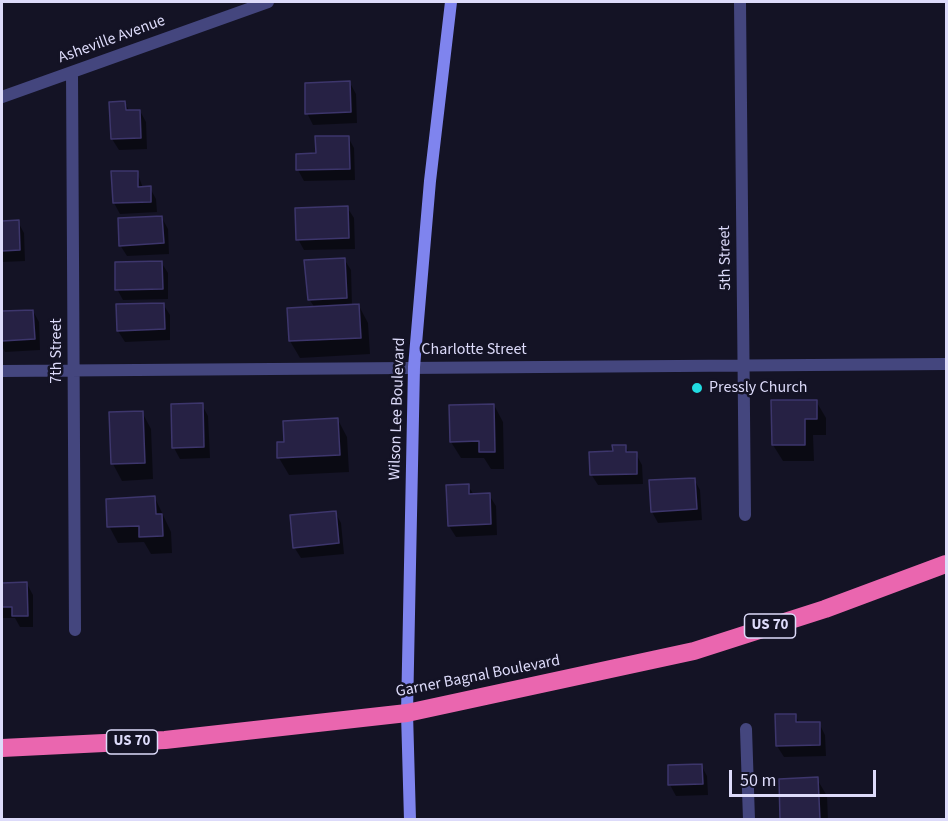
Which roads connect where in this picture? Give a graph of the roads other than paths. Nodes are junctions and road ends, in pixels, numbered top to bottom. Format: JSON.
{"nodes":[{"id":1,"x":268,"y":2,"type":"edge"},
{"id":2,"x":451,"y":2,"type":"edge"},
{"id":3,"x":741,"y":2,"type":"edge"},
{"id":4,"x":72,"y":72,"type":"junction"},
{"id":5,"x":2,"y":97,"type":"edge"},
{"id":6,"x":946,"y":364,"type":"edge"},
{"id":7,"x":744,"y":365,"type":"junction"},
{"id":8,"x":414,"y":367,"type":"junction"},
{"id":9,"x":74,"y":370,"type":"junction"},
{"id":10,"x":2,"y":371,"type":"edge"},
{"id":11,"x":745,"y":515,"type":"dead end"},
{"id":12,"x":946,"y":564,"type":"edge"},
{"id":13,"x":75,"y":630,"type":"dead end"},
{"id":14,"x":406,"y":713,"type":"junction"},
{"id":15,"x":747,"y":729,"type":"dead end"},
{"id":16,"x":2,"y":748,"type":"edge"},
{"id":17,"x":410,"y":819,"type":"edge"},
{"id":18,"x":748,"y":819,"type":"edge"}],
"edges":[{"from":1,"to":4,"type":"street","name":"Asheville Avenue"},
{"from":2,"to":8,"type":"street","name":"Wilson Lee Boulevard"},
{"from":3,"to":7,"type":"street","name":"5th Street"},
{"from":4,"to":5,"type":"street","name":"Asheville Avenue"},
{"from":4,"to":9,"type":"street","name":"7th Street"},
{"from":6,"to":7,"type":"street","name":"Charlotte Street"},
{"from":7,"to":8,"type":"street","name":"Charlotte Street"},
{"from":7,"to":11,"type":"street","name":"5th Street"},
{"from":8,"to":9,"type":"street","name":"Charlotte Street"},
{"from":8,"to":14,"type":"street","name":"Wilson Lee Boulevard"},
{"from":9,"to":10,"type":"street","name":"Charlotte Street"},
{"from":9,"to":13,"type":"street","name":"7th Street"},
{"from":12,"to":14,"type":"highway","name":"Garner Bagnal Boulevard","number":"US 70"},
{"from":14,"to":16,"type":"highway","name":"Garner Bagnal Boulevard","number":"US 70"},
{"from":14,"to":17,"type":"street","name":"Wilson Lee Boulevard"},
{"from":15,"to":18,"type":"street"}]}
